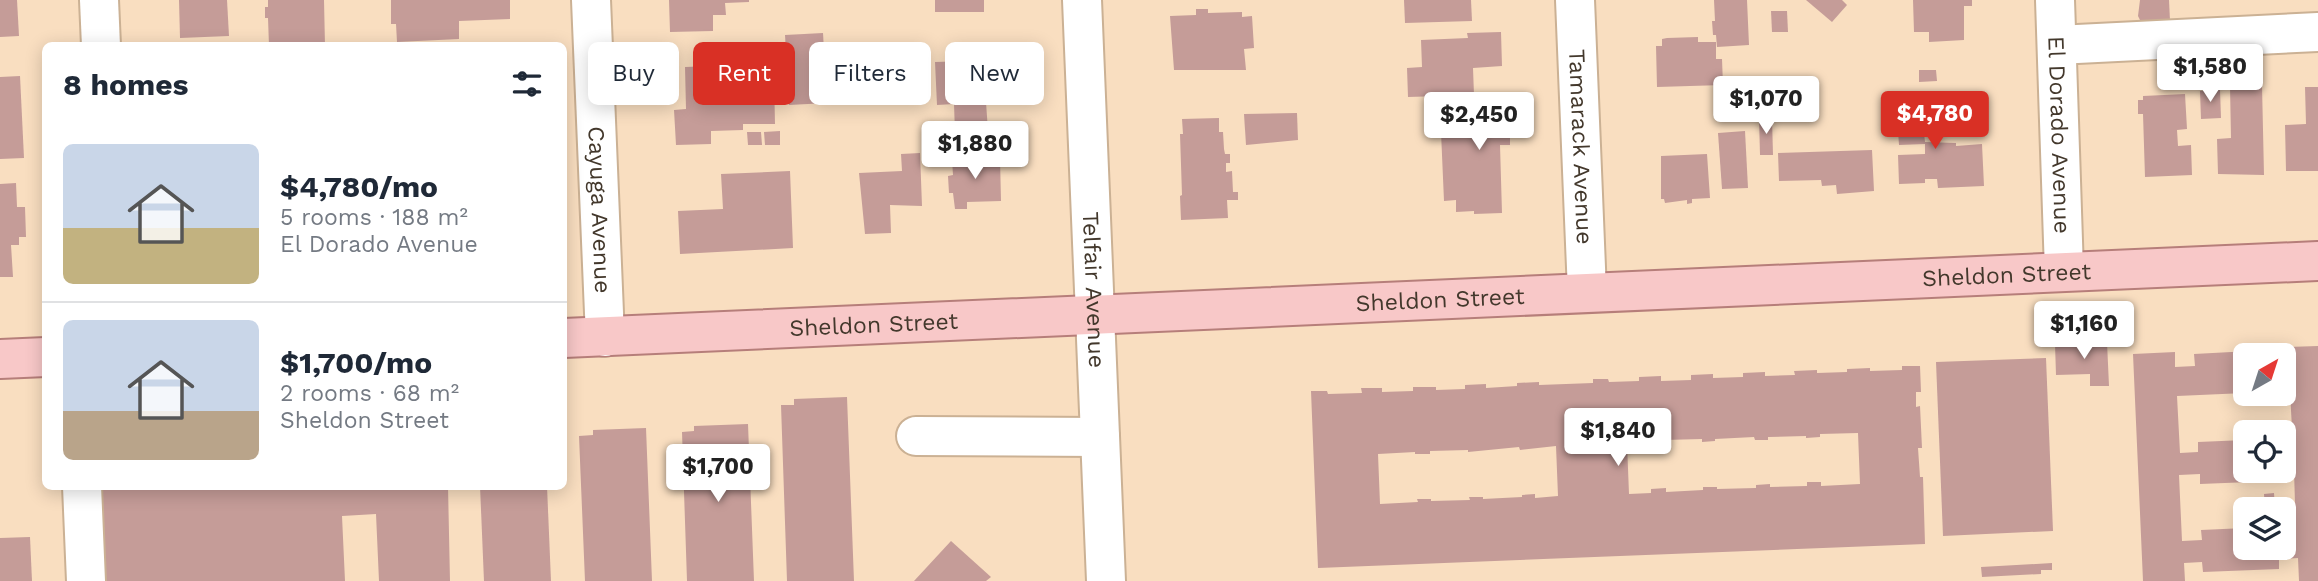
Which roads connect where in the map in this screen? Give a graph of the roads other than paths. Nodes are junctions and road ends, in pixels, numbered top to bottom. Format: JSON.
{"nodes":[{"id":1,"x":99,"y":0,"type":"edge"},
{"id":2,"x":592,"y":0,"type":"edge"},
{"id":3,"x":1082,"y":0,"type":"edge"},
{"id":4,"x":1575,"y":0,"type":"edge"},
{"id":5,"x":2055,"y":0,"type":"edge"},
{"id":6,"x":2318,"y":33,"type":"edge"},
{"id":7,"x":101,"y":42,"type":"edge"},
{"id":8,"x":2056,"y":45,"type":"junction"},
{"id":9,"x":2318,"y":261,"type":"edge"},
{"id":10,"x":2064,"y":271,"type":"junction"},
{"id":11,"x":1587,"y":292,"type":"junction"},
{"id":12,"x":1095,"y":314,"type":"junction"},
{"id":13,"x":605,"y":337,"type":"junction"},
{"id":14,"x":567,"y":338,"type":"edge"},
{"id":15,"x":42,"y":357,"type":"edge"},
{"id":16,"x":0,"y":359,"type":"edge"},
{"id":17,"x":916,"y":436,"type":"dead end"},
{"id":18,"x":1100,"y":437,"type":"junction"},
{"id":19,"x":82,"y":490,"type":"edge"},
{"id":20,"x":86,"y":581,"type":"edge"},
{"id":21,"x":1105,"y":581,"type":"edge"}],
"edges":[{"from":1,"to":7,"type":"street"},
{"from":2,"to":13,"type":"street","name":"Cayuga Avenue"},
{"from":3,"to":12,"type":"street","name":"Telfair Avenue"},
{"from":4,"to":11,"type":"street","name":"Tamarack Avenue"},
{"from":5,"to":8,"type":"street","name":"El Dorado Avenue"},
{"from":6,"to":8,"type":"street"},
{"from":8,"to":10,"type":"street","name":"El Dorado Avenue"},
{"from":9,"to":10,"type":"main road","name":"Sheldon Street"},
{"from":10,"to":11,"type":"main road","name":"Sheldon Street"},
{"from":11,"to":12,"type":"main road","name":"Sheldon Street"},
{"from":12,"to":13,"type":"main road","name":"Sheldon Street"},
{"from":12,"to":18,"type":"street","name":"Telfair Avenue"},
{"from":13,"to":14,"type":"main road","name":"Sheldon Street"},
{"from":15,"to":16,"type":"main road"},
{"from":17,"to":18,"type":"street"},
{"from":18,"to":21,"type":"street","name":"Telfair Avenue"},
{"from":19,"to":20,"type":"street"}]}
